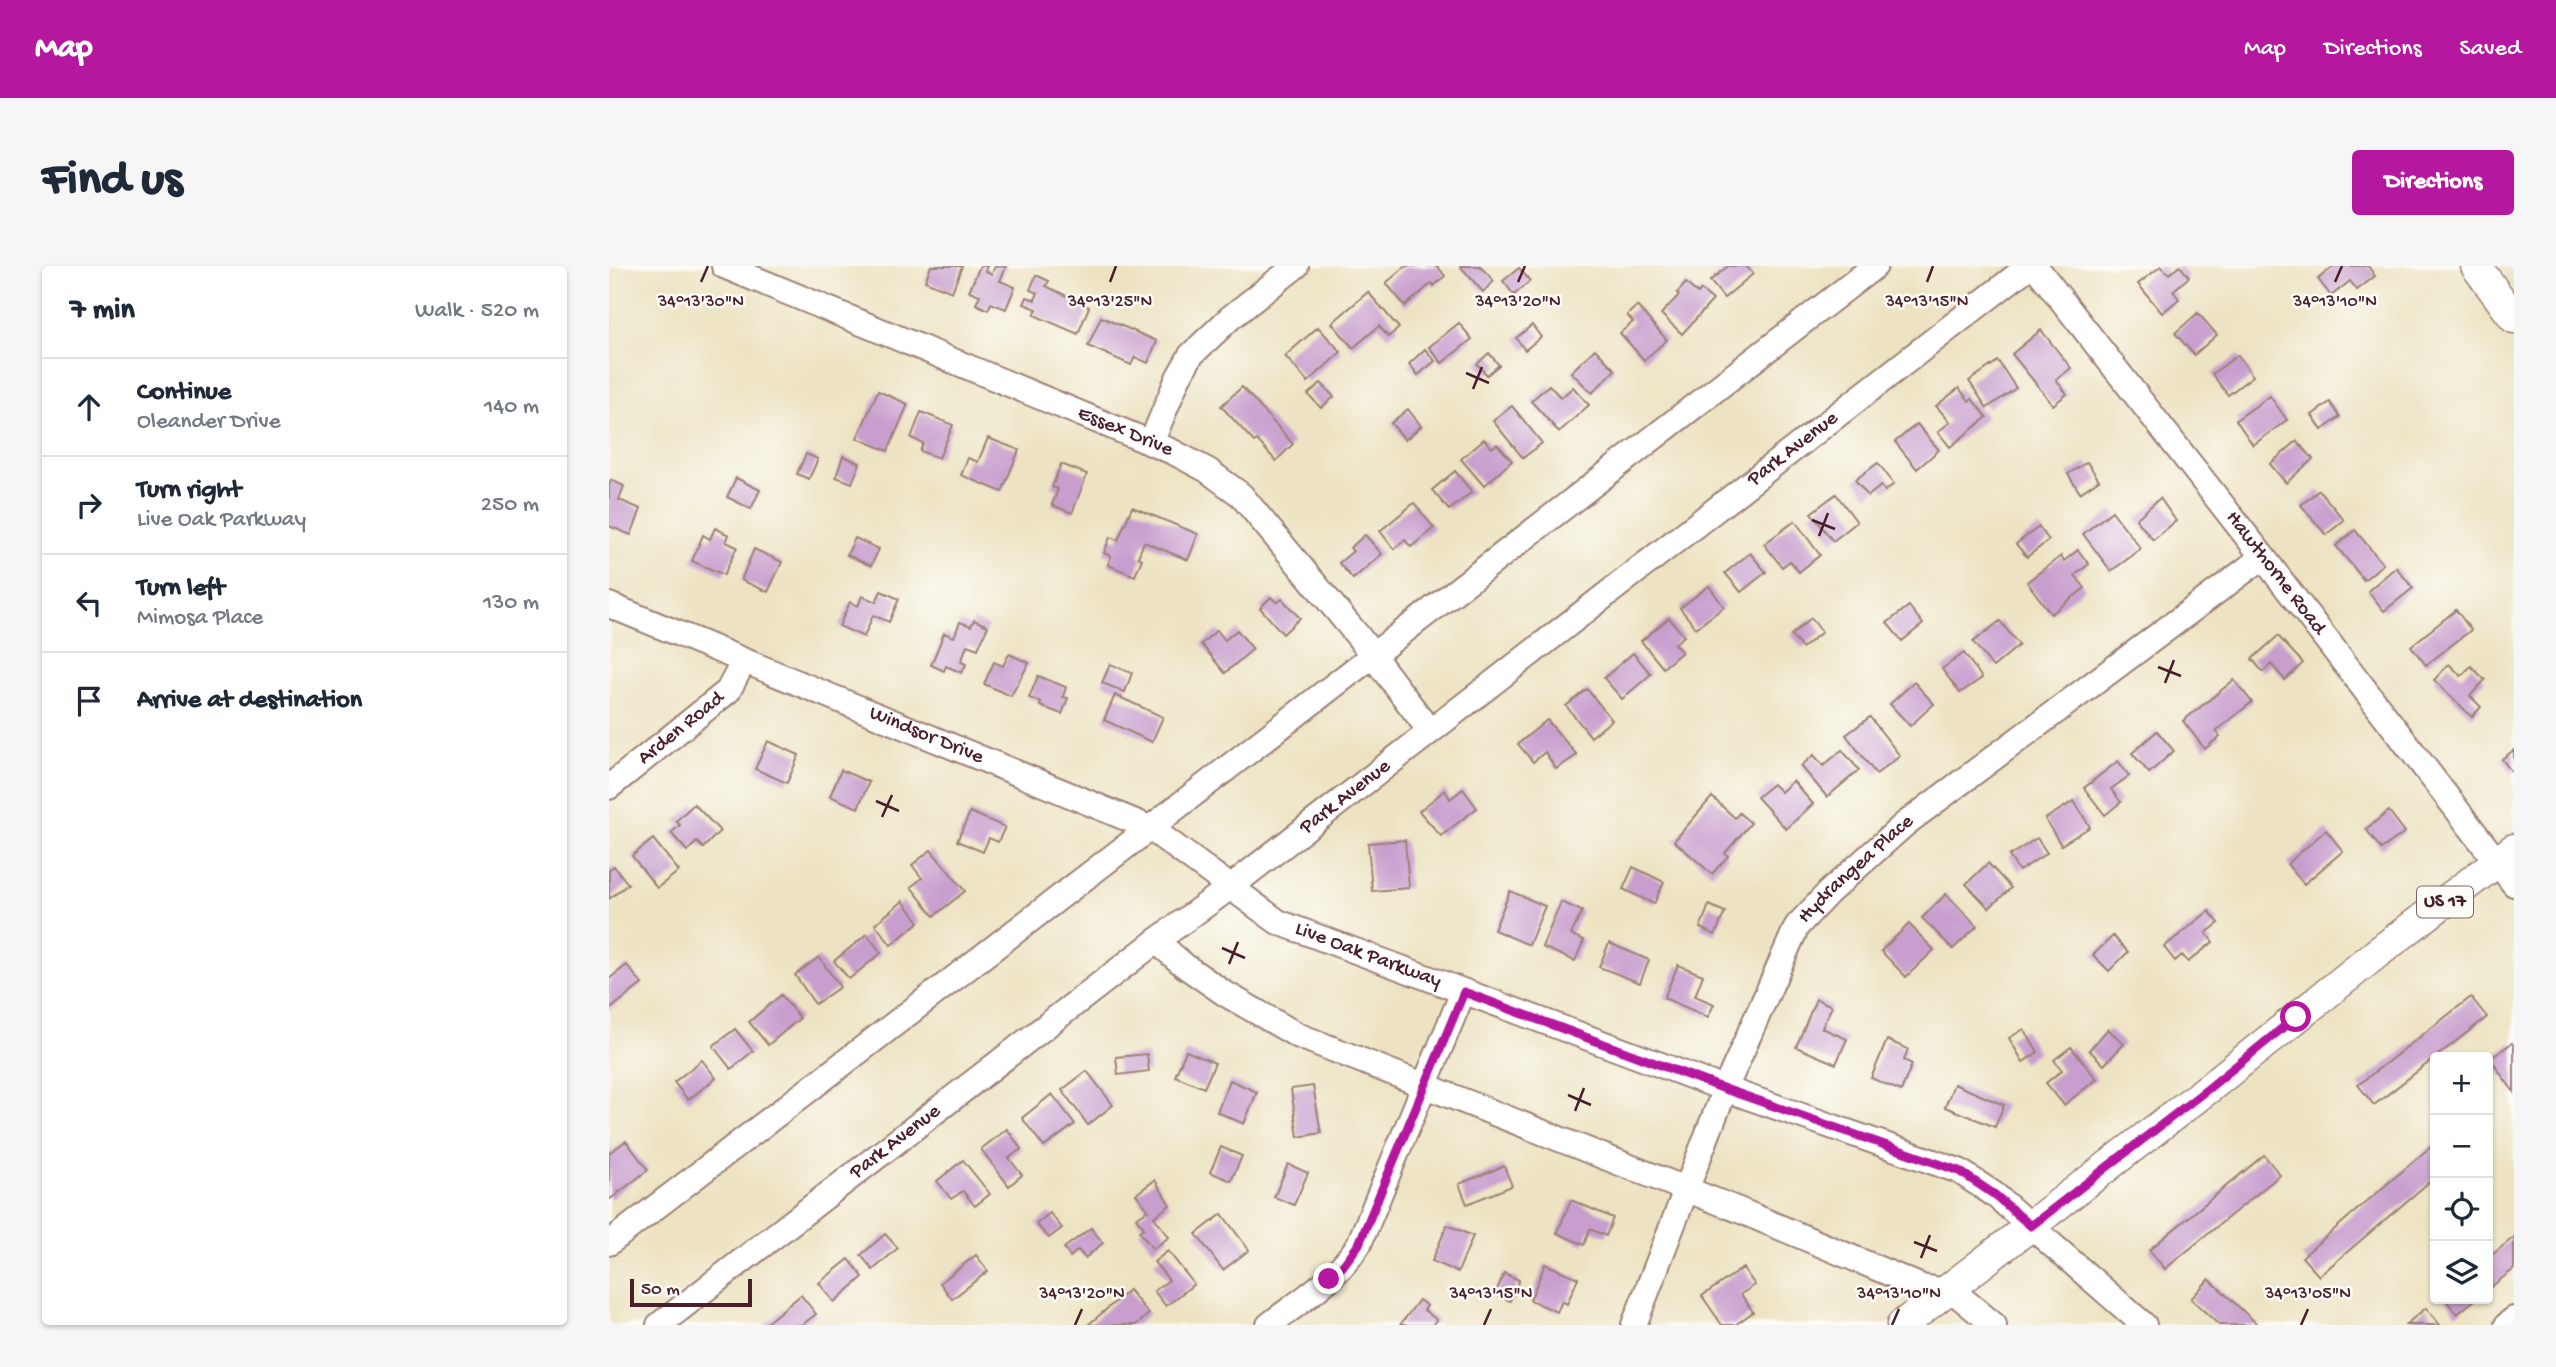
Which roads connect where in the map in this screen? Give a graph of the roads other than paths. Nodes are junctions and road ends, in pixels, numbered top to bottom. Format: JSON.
{"nodes":[{"id":1,"x":724,"y":266,"type":"edge"},
{"id":2,"x":1296,"y":266,"type":"edge"},
{"id":3,"x":1875,"y":266,"type":"edge"},
{"id":4,"x":2029,"y":266,"type":"edge"},
{"id":5,"x":2035,"y":266,"type":"edge"},
{"id":6,"x":2476,"y":266,"type":"edge"},
{"id":7,"x":2514,"y":318,"type":"edge"},
{"id":8,"x":1151,"y":443,"type":"junction"},
{"id":9,"x":2263,"y":557,"type":"junction"},
{"id":10,"x":609,"y":605,"type":"edge"},
{"id":11,"x":1373,"y":655,"type":"junction"},
{"id":12,"x":744,"y":661,"type":"junction"},
{"id":13,"x":1430,"y":731,"type":"junction"},
{"id":14,"x":609,"y":787,"type":"edge"},
{"id":15,"x":1150,"y":828,"type":"junction"},
{"id":16,"x":2508,"y":865,"type":"edge"},
{"id":17,"x":1229,"y":888,"type":"junction"},
{"id":18,"x":1156,"y":941,"type":"junction"},
{"id":19,"x":1464,"y":992,"type":"junction"},
{"id":20,"x":1425,"y":1086,"type":"junction"},
{"id":21,"x":1725,"y":1089,"type":"junction"},
{"id":22,"x":1686,"y":1190,"type":"junction"},
{"id":23,"x":2031,"y":1226,"type":"junction"},
{"id":24,"x":609,"y":1243,"type":"edge"},
{"id":25,"x":1946,"y":1290,"type":"junction"},
{"id":26,"x":2514,"y":1319,"type":"edge"},
{"id":27,"x":659,"y":1325,"type":"edge"},
{"id":28,"x":1269,"y":1325,"type":"edge"},
{"id":29,"x":1634,"y":1325,"type":"edge"},
{"id":30,"x":1902,"y":1325,"type":"edge"},
{"id":31,"x":1994,"y":1325,"type":"edge"},
{"id":32,"x":2144,"y":1325,"type":"edge"},
{"id":33,"x":2507,"y":1325,"type":"edge"}],
"edges":[{"from":1,"to":8,"type":"street","name":"Essex Drive"},
{"from":2,"to":8,"type":"street"},
{"from":3,"to":11,"type":"street"},
{"from":4,"to":13,"type":"street","name":"Park Avenue"},
{"from":5,"to":9,"type":"street","name":"Hawthorne Road"},
{"from":6,"to":7,"type":"main road"},
{"from":8,"to":11,"type":"street","name":"Essex Drive"},
{"from":9,"to":16,"type":"street","name":"Hawthorne Road"},
{"from":9,"to":21,"type":"street","name":"Hydrangea Place"},
{"from":10,"to":12,"type":"street","name":"Windsor Drive"},
{"from":11,"to":13,"type":"street","name":"Essex Drive"},
{"from":11,"to":15,"type":"street"},
{"from":12,"to":14,"type":"street","name":"Arden Road"},
{"from":12,"to":15,"type":"street","name":"Windsor Drive"},
{"from":13,"to":17,"type":"street","name":"Park Avenue"},
{"from":15,"to":17,"type":"street","name":"Windsor Drive"},
{"from":15,"to":24,"type":"street"},
{"from":16,"to":23,"type":"main road","number":"US 17"},
{"from":17,"to":18,"type":"street","name":"Park Avenue"},
{"from":17,"to":19,"type":"street","name":"Live Oak Parkway"},
{"from":18,"to":20,"type":"street"},
{"from":18,"to":27,"type":"street","name":"Park Avenue"},
{"from":19,"to":20,"type":"street"},
{"from":19,"to":21,"type":"street","name":"Live Oak Parkway"},
{"from":20,"to":22,"type":"street"},
{"from":20,"to":28,"type":"street"},
{"from":21,"to":22,"type":"street","name":"Hydrangea Place"},
{"from":21,"to":23,"type":"street","name":"Live Oak Parkway"},
{"from":22,"to":25,"type":"street"},
{"from":22,"to":29,"type":"street","name":"Hydrangea Place"},
{"from":23,"to":25,"type":"main road","number":"US 17"},
{"from":23,"to":32,"type":"street","name":"Live Oak Parkway"},
{"from":25,"to":30,"type":"main road","number":"US 17"},
{"from":25,"to":31,"type":"street"},
{"from":26,"to":33,"type":"street"}]}
